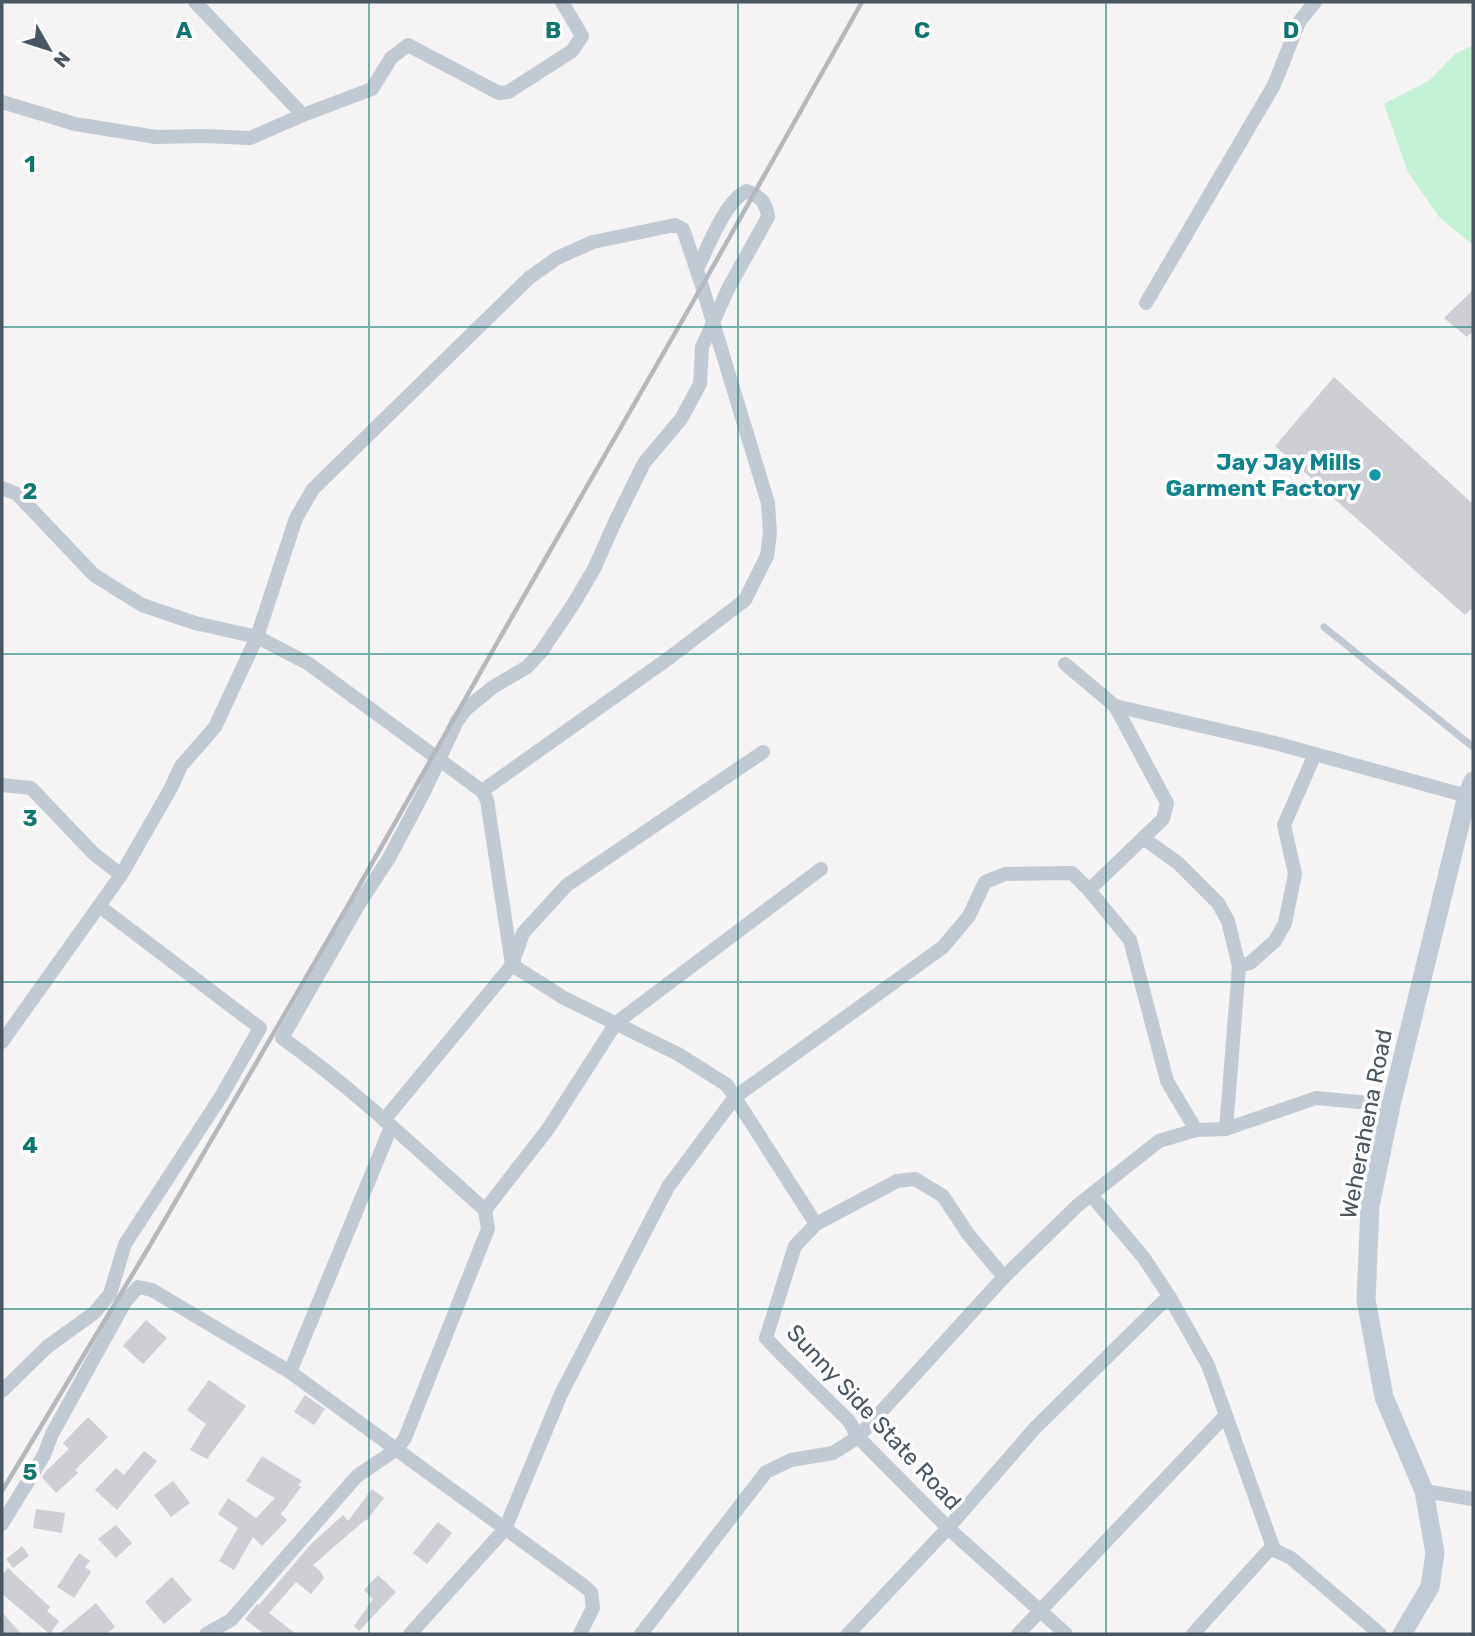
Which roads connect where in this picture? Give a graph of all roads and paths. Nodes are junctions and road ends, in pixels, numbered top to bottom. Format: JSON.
{"nodes":[{"id":1,"x":199,"y":2,"type":"edge"},
{"id":2,"x":562,"y":2,"type":"edge"},
{"id":3,"x":1315,"y":2,"type":"edge"},
{"id":4,"x":2,"y":102,"type":"edge"},
{"id":5,"x":303,"y":115,"type":"junction"},
{"id":6,"x":697,"y":269,"type":"junction"},
{"id":7,"x":1146,"y":303,"type":"dead end"},
{"id":8,"x":713,"y":320,"type":"junction"},
{"id":9,"x":2,"y":488,"type":"edge"},
{"id":10,"x":1324,"y":627,"type":"dead end"},
{"id":11,"x":257,"y":637,"type":"junction"},
{"id":12,"x":1065,"y":664,"type":"dead end"},
{"id":13,"x":1115,"y":706,"type":"junction"},
{"id":14,"x":1473,"y":747,"type":"edge"},
{"id":15,"x":763,"y":752,"type":"dead end"},
{"id":16,"x":1315,"y":754,"type":"junction"},
{"id":17,"x":439,"y":759,"type":"junction"},
{"id":18,"x":2,"y":785,"type":"edge"},
{"id":19,"x":1470,"y":788,"type":"edge"},
{"id":20,"x":482,"y":791,"type":"junction"},
{"id":21,"x":1143,"y":838,"type":"junction"},
{"id":22,"x":821,"y":869,"type":"dead end"},
{"id":23,"x":121,"y":875,"type":"junction"},
{"id":24,"x":1089,"y":890,"type":"junction"},
{"id":25,"x":99,"y":906,"type":"junction"},
{"id":26,"x":512,"y":965,"type":"junction"},
{"id":27,"x":1239,"y":966,"type":"junction"},
{"id":28,"x":617,"y":1023,"type":"junction"},
{"id":29,"x":2,"y":1042,"type":"edge"},
{"id":30,"x":735,"y":1097,"type":"junction"},
{"id":31,"x":1391,"y":1105,"type":"junction"},
{"id":32,"x":388,"y":1123,"type":"junction"},
{"id":33,"x":1226,"y":1129,"type":"junction"},
{"id":34,"x":1196,"y":1130,"type":"junction"},
{"id":35,"x":1091,"y":1195,"type":"junction"},
{"id":36,"x":485,"y":1210,"type":"junction"},
{"id":37,"x":816,"y":1224,"type":"junction"},
{"id":38,"x":1004,"y":1277,"type":"junction"},
{"id":39,"x":110,"y":1294,"type":"junction"},
{"id":40,"x":1169,"y":1296,"type":"junction"},
{"id":41,"x":125,"y":1302,"type":"junction"},
{"id":42,"x":290,"y":1372,"type":"junction"},
{"id":43,"x":2,"y":1391,"type":"edge"},
{"id":44,"x":1226,"y":1416,"type":"junction"},
{"id":45,"x":858,"y":1437,"type":"junction"},
{"id":46,"x":397,"y":1449,"type":"junction"},
{"id":47,"x":1424,"y":1491,"type":"junction"},
{"id":48,"x":1473,"y":1499,"type":"edge"},
{"id":49,"x":2,"y":1524,"type":"edge"},
{"id":50,"x":948,"y":1528,"type":"junction"},
{"id":51,"x":505,"y":1529,"type":"junction"},
{"id":52,"x":1274,"y":1550,"type":"junction"},
{"id":53,"x":1040,"y":1612,"type":"junction"},
{"id":54,"x":206,"y":1634,"type":"edge"},
{"id":55,"x":410,"y":1634,"type":"edge"},
{"id":56,"x":580,"y":1634,"type":"edge"},
{"id":57,"x":641,"y":1634,"type":"edge"},
{"id":58,"x":848,"y":1634,"type":"edge"},
{"id":59,"x":1018,"y":1634,"type":"edge"},
{"id":60,"x":1066,"y":1634,"type":"edge"},
{"id":61,"x":1193,"y":1634,"type":"edge"},
{"id":62,"x":1380,"y":1634,"type":"edge"},
{"id":63,"x":1402,"y":1634,"type":"edge"}],
"edges":[{"from":1,"to":5,"type":"street"},
{"from":2,"to":5,"type":"street"},
{"from":3,"to":7,"type":"street"},
{"from":4,"to":5,"type":"street"},
{"from":6,"to":8,"type":"street"},
{"from":6,"to":8,"type":"street"},
{"from":6,"to":11,"type":"street"},
{"from":8,"to":17,"type":"street"},
{"from":8,"to":20,"type":"street"},
{"from":9,"to":11,"type":"street"},
{"from":10,"to":14,"type":"lane"},
{"from":11,"to":17,"type":"street"},
{"from":11,"to":23,"type":"street"},
{"from":12,"to":13,"type":"street"},
{"from":13,"to":16,"type":"street"},
{"from":13,"to":21,"type":"street"},
{"from":15,"to":26,"type":"street"},
{"from":16,"to":19,"type":"street"},
{"from":16,"to":27,"type":"street"},
{"from":17,"to":20,"type":"street"},
{"from":17,"to":32,"type":"street"},
{"from":18,"to":23,"type":"street"},
{"from":19,"to":31,"type":"main road","name":"Weherahena Road"},
{"from":20,"to":26,"type":"street"},
{"from":21,"to":24,"type":"street"},
{"from":21,"to":27,"type":"street"},
{"from":22,"to":28,"type":"street"},
{"from":23,"to":25,"type":"street"},
{"from":24,"to":30,"type":"street"},
{"from":24,"to":34,"type":"street"},
{"from":25,"to":29,"type":"street"},
{"from":25,"to":39,"type":"street"},
{"from":26,"to":28,"type":"street"},
{"from":26,"to":32,"type":"street"},
{"from":27,"to":33,"type":"street"},
{"from":28,"to":30,"type":"street"},
{"from":28,"to":36,"type":"street"},
{"from":30,"to":37,"type":"street"},
{"from":30,"to":51,"type":"street"},
{"from":31,"to":33,"type":"street"},
{"from":31,"to":47,"type":"main road","name":"Weherahena Road"},
{"from":32,"to":36,"type":"street"},
{"from":32,"to":42,"type":"street"},
{"from":33,"to":34,"type":"street"},
{"from":34,"to":35,"type":"street"},
{"from":35,"to":38,"type":"street"},
{"from":35,"to":40,"type":"street"},
{"from":36,"to":46,"type":"street"},
{"from":37,"to":38,"type":"street"},
{"from":37,"to":45,"type":"street","name":"Sunny Side State Road"},
{"from":38,"to":45,"type":"street"},
{"from":39,"to":41,"type":"street"},
{"from":39,"to":43,"type":"street"},
{"from":40,"to":44,"type":"street"},
{"from":40,"to":50,"type":"street"},
{"from":41,"to":42,"type":"street"},
{"from":41,"to":49,"type":"street"},
{"from":42,"to":46,"type":"street"},
{"from":44,"to":52,"type":"street"},
{"from":44,"to":53,"type":"street"},
{"from":45,"to":50,"type":"street","name":"Sunny Side State Road"},
{"from":45,"to":57,"type":"street"},
{"from":46,"to":51,"type":"street"},
{"from":46,"to":54,"type":"street"},
{"from":47,"to":48,"type":"street"},
{"from":47,"to":63,"type":"main road","name":"Weherahena Road"},
{"from":50,"to":53,"type":"street","name":"Sunny Side State Road"},
{"from":50,"to":58,"type":"street"},
{"from":51,"to":55,"type":"street"},
{"from":51,"to":56,"type":"street"},
{"from":52,"to":61,"type":"street"},
{"from":52,"to":62,"type":"street"},
{"from":53,"to":59,"type":"street"},
{"from":53,"to":60,"type":"street","name":"Sunny Side State Road"}]}
